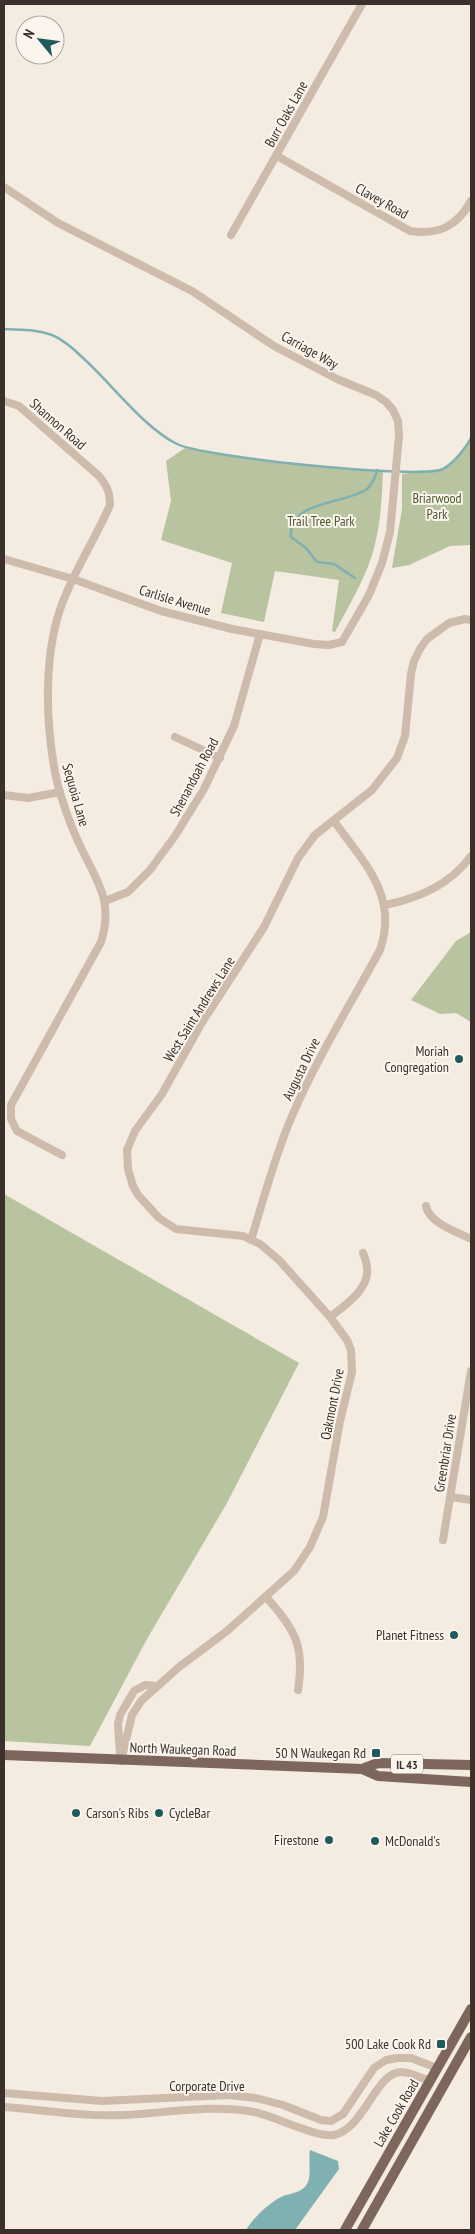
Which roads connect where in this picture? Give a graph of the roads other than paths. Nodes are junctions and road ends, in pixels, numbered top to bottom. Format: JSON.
{"nodes":[{"id":1,"x":362,"y":4,"type":"edge"},
{"id":2,"x":277,"y":156,"type":"junction"},
{"id":3,"x":4,"y":187,"type":"edge"},
{"id":4,"x":471,"y":201,"type":"edge"},
{"id":5,"x":231,"y":235,"type":"dead end"},
{"id":6,"x":4,"y":401,"type":"edge"},
{"id":7,"x":93,"y":471,"type":"joint"},
{"id":8,"x":4,"y":559,"type":"edge"},
{"id":9,"x":73,"y":579,"type":"junction"},
{"id":10,"x":471,"y":620,"type":"edge"},
{"id":11,"x":260,"y":634,"type":"junction"},
{"id":12,"x":342,"y":642,"type":"joint"},
{"id":13,"x":174,"y":737,"type":"dead end"},
{"id":14,"x":220,"y":758,"type":"junction"},
{"id":15,"x":60,"y":792,"type":"junction"},
{"id":16,"x":4,"y":795,"type":"edge"},
{"id":17,"x":334,"y":821,"type":"junction"},
{"id":18,"x":471,"y":856,"type":"edge"},
{"id":19,"x":105,"y":901,"type":"junction"},
{"id":20,"x":385,"y":906,"type":"junction"},
{"id":21,"x":62,"y":1155,"type":"dead end"},
{"id":22,"x":130,"y":1179,"type":"joint"},
{"id":23,"x":426,"y":1206,"type":"dead end"},
{"id":24,"x":471,"y":1239,"type":"edge"},
{"id":25,"x":252,"y":1240,"type":"junction"},
{"id":26,"x":363,"y":1253,"type":"dead end"},
{"id":27,"x":330,"y":1318,"type":"junction"},
{"id":28,"x":471,"y":1371,"type":"edge"},
{"id":29,"x":470,"y":1382,"type":"edge"},
{"id":30,"x":451,"y":1497,"type":"junction"},
{"id":31,"x":471,"y":1500,"type":"edge"},
{"id":32,"x":444,"y":1540,"type":"dead end"},
{"id":33,"x":266,"y":1597,"type":"junction"},
{"id":34,"x":298,"y":1690,"type":"dead end"},
{"id":35,"x":4,"y":1755,"type":"edge"},
{"id":36,"x":121,"y":1761,"type":"junction"},
{"id":37,"x":471,"y":1765,"type":"edge"},
{"id":38,"x":362,"y":1769,"type":"junction"},
{"id":39,"x":471,"y":1782,"type":"edge"},
{"id":40,"x":471,"y":2009,"type":"edge"},
{"id":41,"x":471,"y":2037,"type":"edge"},
{"id":42,"x":437,"y":2068,"type":"junction"},
{"id":43,"x":430,"y":2081,"type":"junction"},
{"id":44,"x":4,"y":2093,"type":"edge"},
{"id":45,"x":4,"y":2107,"type":"edge"},
{"id":46,"x":345,"y":2230,"type":"edge"},
{"id":47,"x":362,"y":2230,"type":"edge"}],
"edges":[{"from":1,"to":2,"type":"street","name":"Burr Oaks Lane"},
{"from":2,"to":4,"type":"street","name":"Clavey Road"},
{"from":2,"to":5,"type":"street","name":"Burr Oaks Lane"},
{"from":3,"to":12,"type":"street","name":"Carriage Way"},
{"from":6,"to":7,"type":"street","name":"Shannon Road"},
{"from":7,"to":9,"type":"street","name":"Sequoia Lane"},
{"from":8,"to":9,"type":"street","name":"Carlisle Avenue"},
{"from":9,"to":11,"type":"street","name":"Carlisle Avenue"},
{"from":9,"to":15,"type":"street","name":"Sequoia Lane"},
{"from":10,"to":17,"type":"street","name":"West Saint Andrews Lane"},
{"from":11,"to":12,"type":"street","name":"Carlisle Avenue"},
{"from":11,"to":14,"type":"street","name":"Shenandoah Road"},
{"from":13,"to":14,"type":"street"},
{"from":14,"to":19,"type":"street","name":"Shenandoah Road"},
{"from":15,"to":16,"type":"street"},
{"from":15,"to":19,"type":"street","name":"Sequoia Lane"},
{"from":17,"to":20,"type":"street"},
{"from":17,"to":22,"type":"street","name":"West Saint Andrews Lane"},
{"from":18,"to":20,"type":"street"},
{"from":19,"to":21,"type":"street","name":"Sequoia Lane"},
{"from":20,"to":25,"type":"street","name":"Augusta Drive"},
{"from":22,"to":25,"type":"street","name":"Oakmont Drive"},
{"from":23,"to":24,"type":"street"},
{"from":25,"to":27,"type":"street","name":"Oakmont Drive"},
{"from":26,"to":27,"type":"street"},
{"from":27,"to":33,"type":"street","name":"Oakmont Drive"},
{"from":28,"to":29,"type":"street","name":"Greenbriar Drive"},
{"from":29,"to":30,"type":"street","name":"Greenbriar Drive"},
{"from":30,"to":31,"type":"street"},
{"from":30,"to":32,"type":"street","name":"Greenbriar Drive"},
{"from":33,"to":34,"type":"street"},
{"from":33,"to":36,"type":"street","name":"Oakmont Drive"},
{"from":35,"to":36,"type":"main road","name":"North Waukegan Road","number":"IL 43"},
{"from":36,"to":38,"type":"main road","name":"North Waukegan Road","number":"IL 43"},
{"from":37,"to":38,"type":"main road","name":"North Waukegan Road","number":"IL 43"},
{"from":38,"to":39,"type":"main road","name":"North Waukegan Road","number":"IL 43"},
{"from":40,"to":42,"type":"main road","name":"Lake Cook Road"},
{"from":41,"to":47,"type":"main road","name":"Lake Cook Road"},
{"from":42,"to":43,"type":"main road","name":"Lake Cook Road"},
{"from":42,"to":44,"type":"street","name":"Corporate Drive"},
{"from":43,"to":45,"type":"street","name":"Corporate Drive"},
{"from":43,"to":46,"type":"main road","name":"Lake Cook Road"}]}
